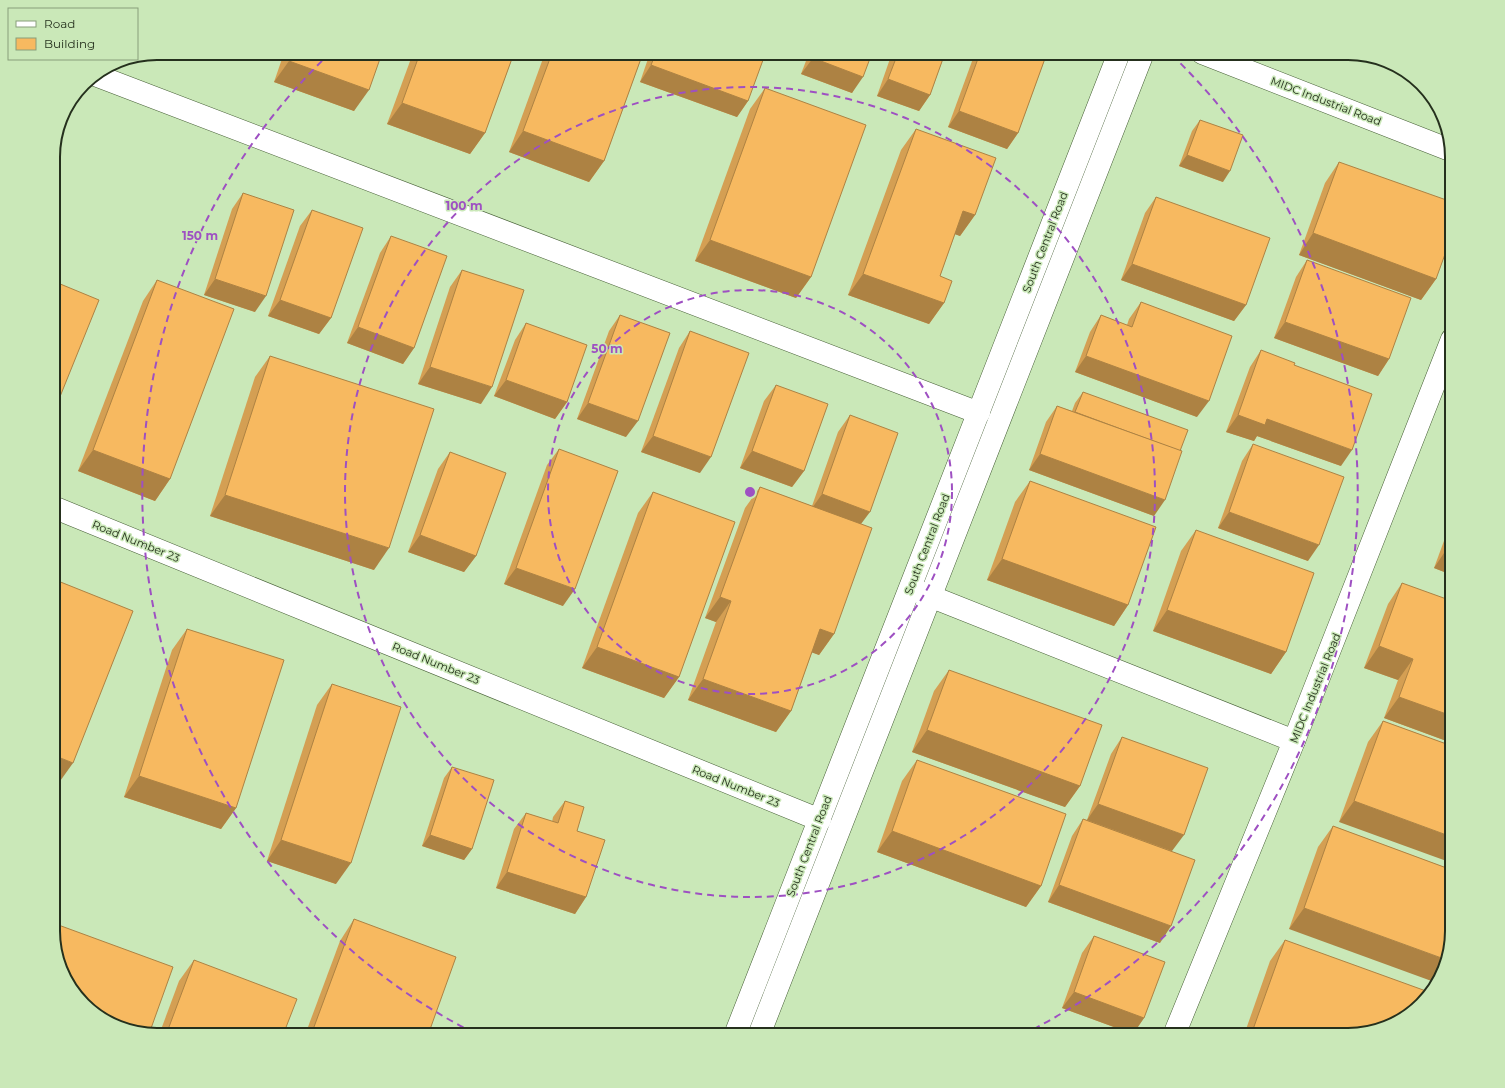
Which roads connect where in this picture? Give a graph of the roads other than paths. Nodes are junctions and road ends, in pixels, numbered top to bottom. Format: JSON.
{"nodes":[{"id":1,"x":1116,"y":60,"type":"edge"},
{"id":2,"x":1140,"y":60,"type":"edge"},
{"id":3,"x":1220,"y":60,"type":"edge"},
{"id":4,"x":101,"y":77,"type":"edge"},
{"id":5,"x":1444,"y":148,"type":"edge"},
{"id":6,"x":1445,"y":357,"type":"edge"},
{"id":7,"x":979,"y":413,"type":"junction"},
{"id":8,"x":60,"y":510,"type":"edge"},
{"id":9,"x":910,"y":588,"type":"junction"},
{"id":10,"x":931,"y":597,"type":"junction"},
{"id":11,"x":1294,"y":741,"type":"junction"},
{"id":12,"x":820,"y":820,"type":"junction"},
{"id":13,"x":738,"y":1028,"type":"edge"},
{"id":14,"x":762,"y":1028,"type":"edge"},
{"id":15,"x":1177,"y":1028,"type":"edge"}],
"edges":[{"from":1,"to":7,"type":"street","name":"South Central Road"},
{"from":2,"to":10,"type":"street","name":"South Central Road"},
{"from":3,"to":5,"type":"street","name":"MIDC Industrial Road"},
{"from":4,"to":7,"type":"street"},
{"from":6,"to":11,"type":"street","name":"MIDC Industrial Road"},
{"from":7,"to":9,"type":"street","name":"South Central Road"},
{"from":8,"to":12,"type":"street","name":"Road Number 23"},
{"from":9,"to":10,"type":"street"},
{"from":9,"to":12,"type":"street","name":"South Central Road"},
{"from":10,"to":11,"type":"street"},
{"from":10,"to":14,"type":"street","name":"South Central Road"},
{"from":11,"to":15,"type":"street","name":"MIDC Industrial Road"},
{"from":12,"to":13,"type":"street","name":"South Central Road"}]}
